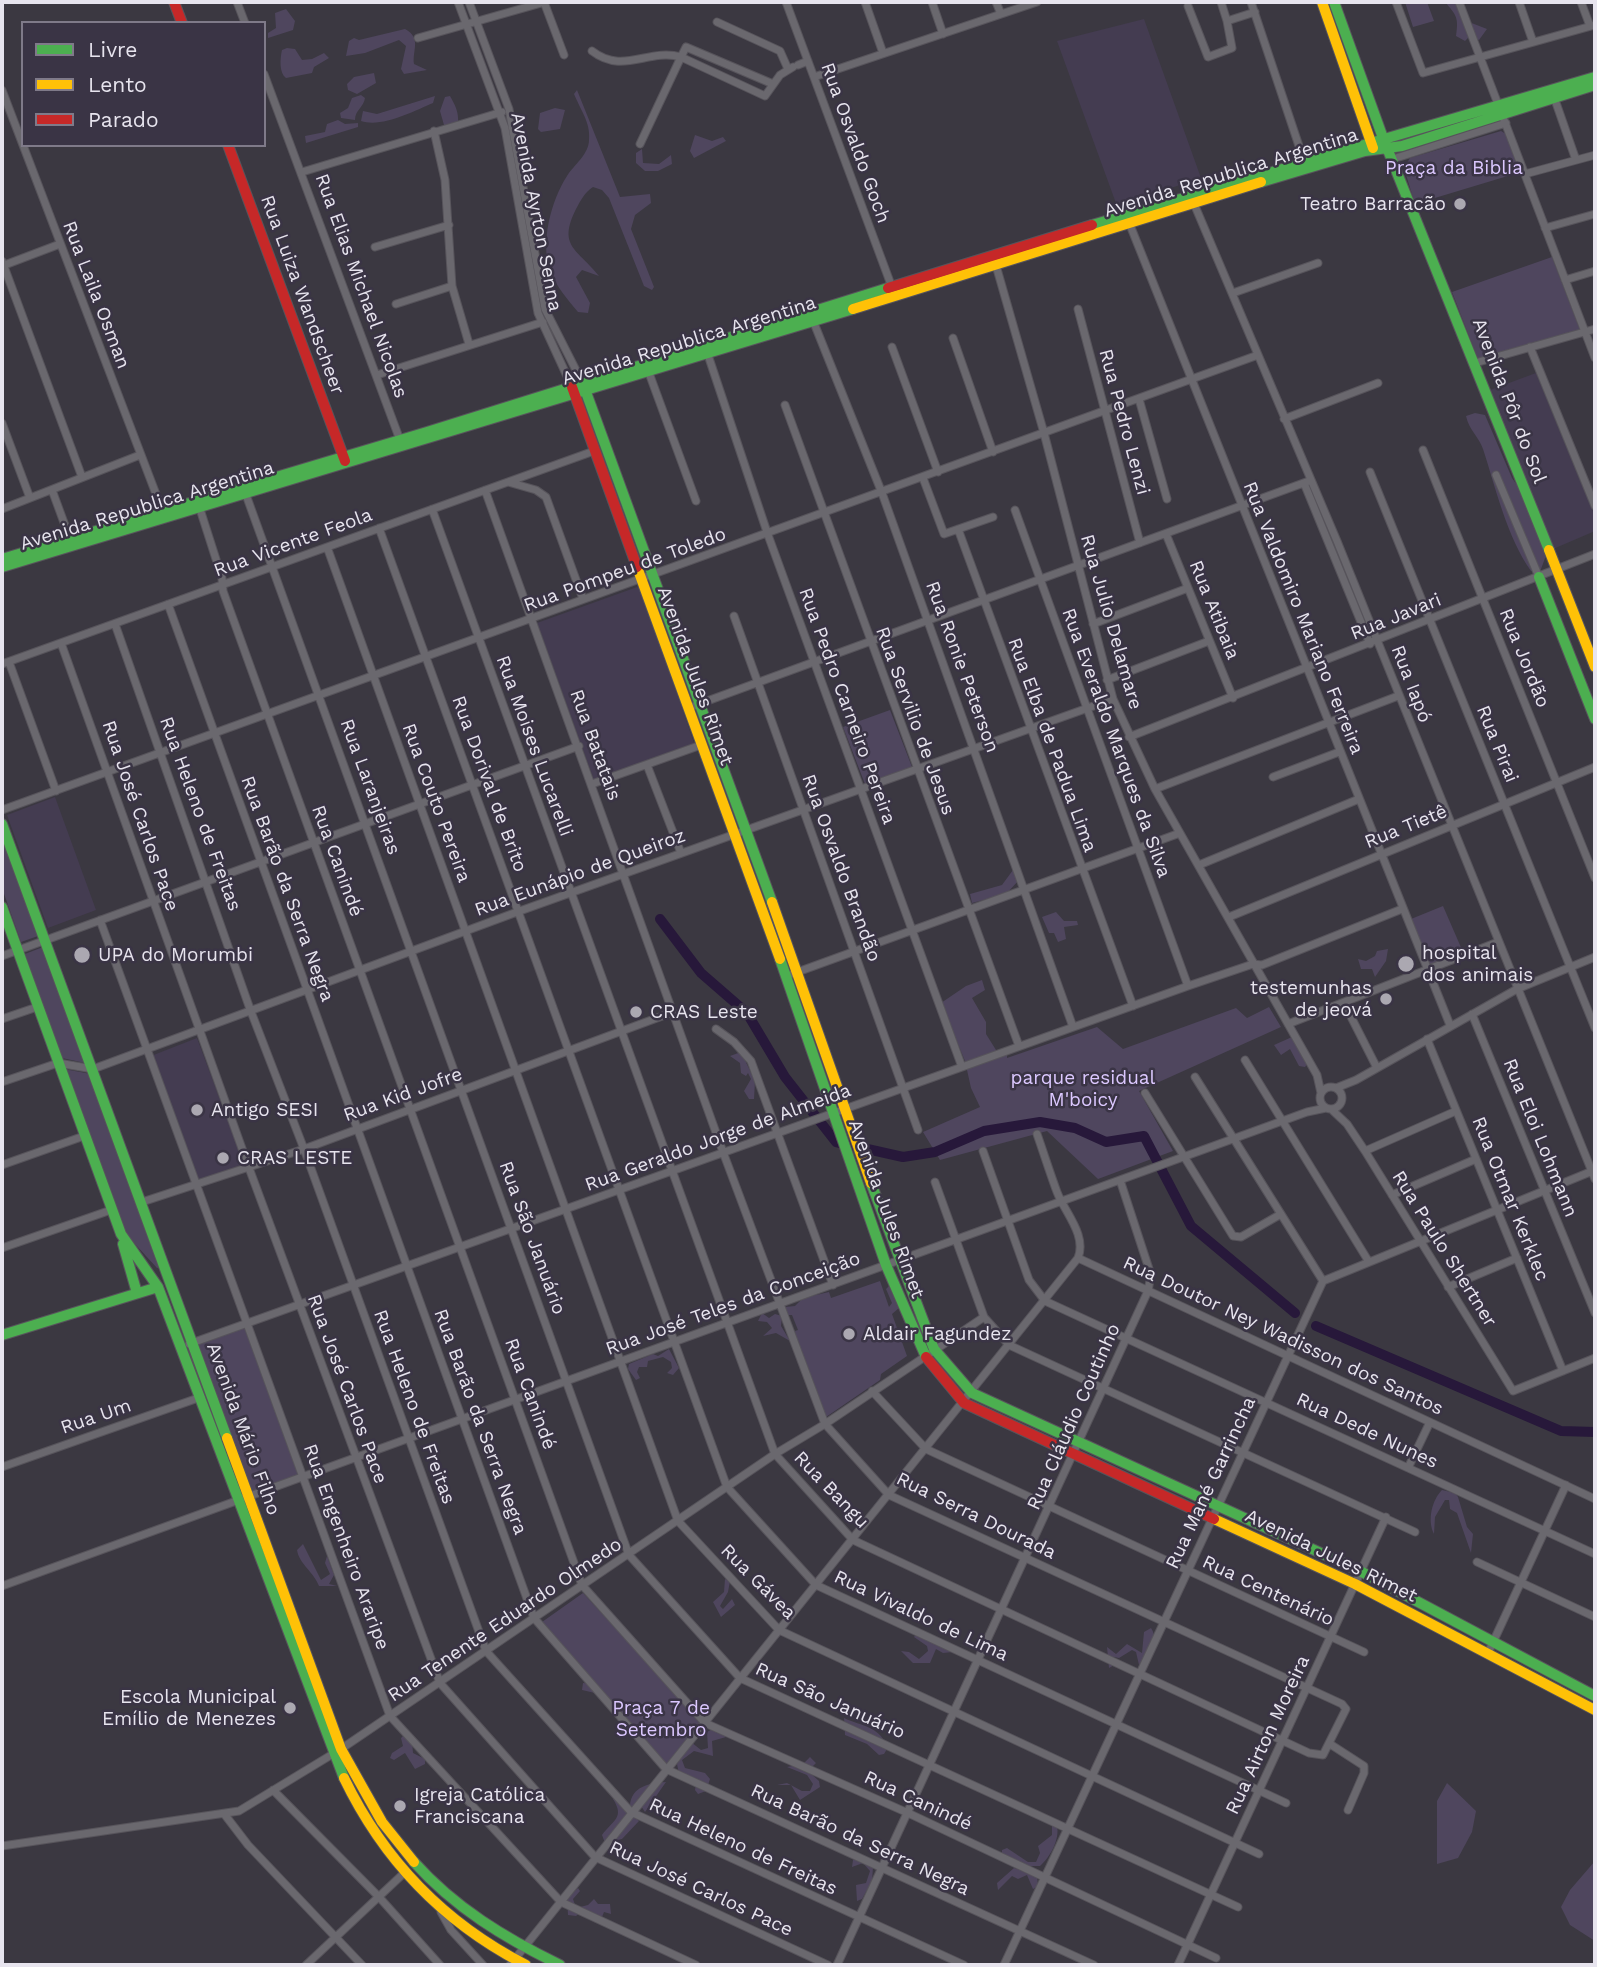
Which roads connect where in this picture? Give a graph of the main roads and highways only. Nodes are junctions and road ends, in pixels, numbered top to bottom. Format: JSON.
{"nodes":[{"id":1,"x":174,"y":2,"type":"edge"},
{"id":2,"x":1322,"y":2,"type":"edge"},
{"id":3,"x":1334,"y":2,"type":"edge"},
{"id":4,"x":181,"y":21,"type":"edge"},
{"id":5,"x":1595,"y":77,"type":"edge"},
{"id":6,"x":1595,"y":85,"type":"edge"},
{"id":7,"x":1503,"y":115,"type":"junction"},
{"id":8,"x":1372,"y":146,"type":"junction"},
{"id":9,"x":229,"y":147,"type":"edge"},
{"id":10,"x":1388,"y":148,"type":"junction"},
{"id":11,"x":811,"y":317,"type":"junction"},
{"id":12,"x":721,"y":340,"type":"junction"},
{"id":13,"x":708,"y":355,"type":"junction"},
{"id":14,"x":578,"y":389,"type":"junction"},
{"id":15,"x":345,"y":461,"type":"junction"},
{"id":16,"x":164,"y":514,"type":"junction"},
{"id":17,"x":2,"y":559,"type":"edge"},
{"id":18,"x":2,"y":567,"type":"edge"},
{"id":19,"x":1539,"y":577,"type":"road end"},
{"id":20,"x":646,"y":579,"type":"junction"},
{"id":21,"x":1595,"y":667,"type":"edge"},
{"id":22,"x":1595,"y":719,"type":"edge"},
{"id":23,"x":2,"y":824,"type":"edge"},
{"id":24,"x":2,"y":907,"type":"edge"},
{"id":25,"x":790,"y":974,"type":"junction"},
{"id":26,"x":837,"y":1111,"type":"junction"},
{"id":27,"x":121,"y":1234,"type":"junction"},
{"id":28,"x":158,"y":1287,"type":"junction"},
{"id":29,"x":137,"y":1293,"type":"junction"},
{"id":30,"x":2,"y":1335,"type":"edge"},
{"id":31,"x":188,"y":1345,"type":"junction"},
{"id":32,"x":244,"y":1499,"type":"junction"},
{"id":33,"x":1595,"y":1696,"type":"edge"},
{"id":34,"x":1595,"y":1710,"type":"edge"},
{"id":35,"x":337,"y":1752,"type":"junction"},
{"id":36,"x":512,"y":1963,"type":"edge"},
{"id":37,"x":526,"y":1965,"type":"edge"},
{"id":38,"x":560,"y":1965,"type":"edge"}],
"edges":[{"from":1,"to":4,"type":"main road"},
{"from":2,"to":8,"type":"main road"},
{"from":3,"to":10,"type":"main road","name":"Avenida Pôr do Sol"},
{"from":5,"to":7,"type":"main road"},
{"from":6,"to":7,"type":"main road"},
{"from":7,"to":10,"type":"main road","name":"Avenida Republica Argentina"},
{"from":8,"to":10,"type":"main road","name":"Avenida Republica Argentina"},
{"from":8,"to":11,"type":"main road","name":"Avenida Republica Argentina"},
{"from":9,"to":15,"type":"main road","name":"Rua Luiza Wandscheer"},
{"from":10,"to":21,"type":"main road","name":"Avenida Pôr do Sol"},
{"from":11,"to":12,"type":"main road","name":"Avenida Republica Argentina"},
{"from":11,"to":13,"type":"main road","name":"Avenida Republica Argentina"},
{"from":12,"to":13,"type":"main road"},
{"from":12,"to":14,"type":"main road","name":"Avenida Republica Argentina"},
{"from":13,"to":14,"type":"main road","name":"Avenida Republica Argentina"},
{"from":14,"to":15,"type":"main road","name":"Avenida Republica Argentina"},
{"from":14,"to":15,"type":"main road","name":"Avenida Republica Argentina"},
{"from":14,"to":20,"type":"main road","name":"Avenida Jules Rimet"},
{"from":14,"to":20,"type":"main road","name":"Avenida Jules Rimet"},
{"from":15,"to":16,"type":"main road","name":"Avenida Republica Argentina"},
{"from":16,"to":17,"type":"main road","name":"Avenida Republica Argentina"},
{"from":16,"to":18,"type":"main road","name":"Avenida Republica Argentina"},
{"from":19,"to":22,"type":"main road","name":"Avenida Pôr do Sol"},
{"from":20,"to":25,"type":"main road","name":"Avenida Jules Rimet"},
{"from":20,"to":25,"type":"main road","name":"Avenida Jules Rimet"},
{"from":23,"to":31,"type":"main road","name":"Avenida Mário Filho"},
{"from":24,"to":27,"type":"main road","name":"Avenida Mário Filho"},
{"from":25,"to":26,"type":"main road","name":"Avenida Jules Rimet"},
{"from":26,"to":33,"type":"main road","name":"Avenida Jules Rimet"},
{"from":26,"to":34,"type":"main road","name":"Avenida Jules Rimet"},
{"from":27,"to":28,"type":"main road","name":"Avenida Mário Filho"},
{"from":27,"to":29,"type":"main road"},
{"from":28,"to":29,"type":"main road"},
{"from":28,"to":31,"type":"main road","name":"Avenida Mário Filho"},
{"from":29,"to":30,"type":"main road"},
{"from":31,"to":32,"type":"main road","name":"Avenida Mário Filho"},
{"from":31,"to":32,"type":"main road","name":"Avenida Mário Filho"},
{"from":32,"to":35,"type":"main road","name":"Avenida Mário Filho"},
{"from":35,"to":36,"type":"main road","name":"Avenida Mário Filho"},
{"from":35,"to":38,"type":"main road","name":"Avenida Mário Filho"},
{"from":36,"to":37,"type":"main road","name":"Avenida Mário Filho"}]}
